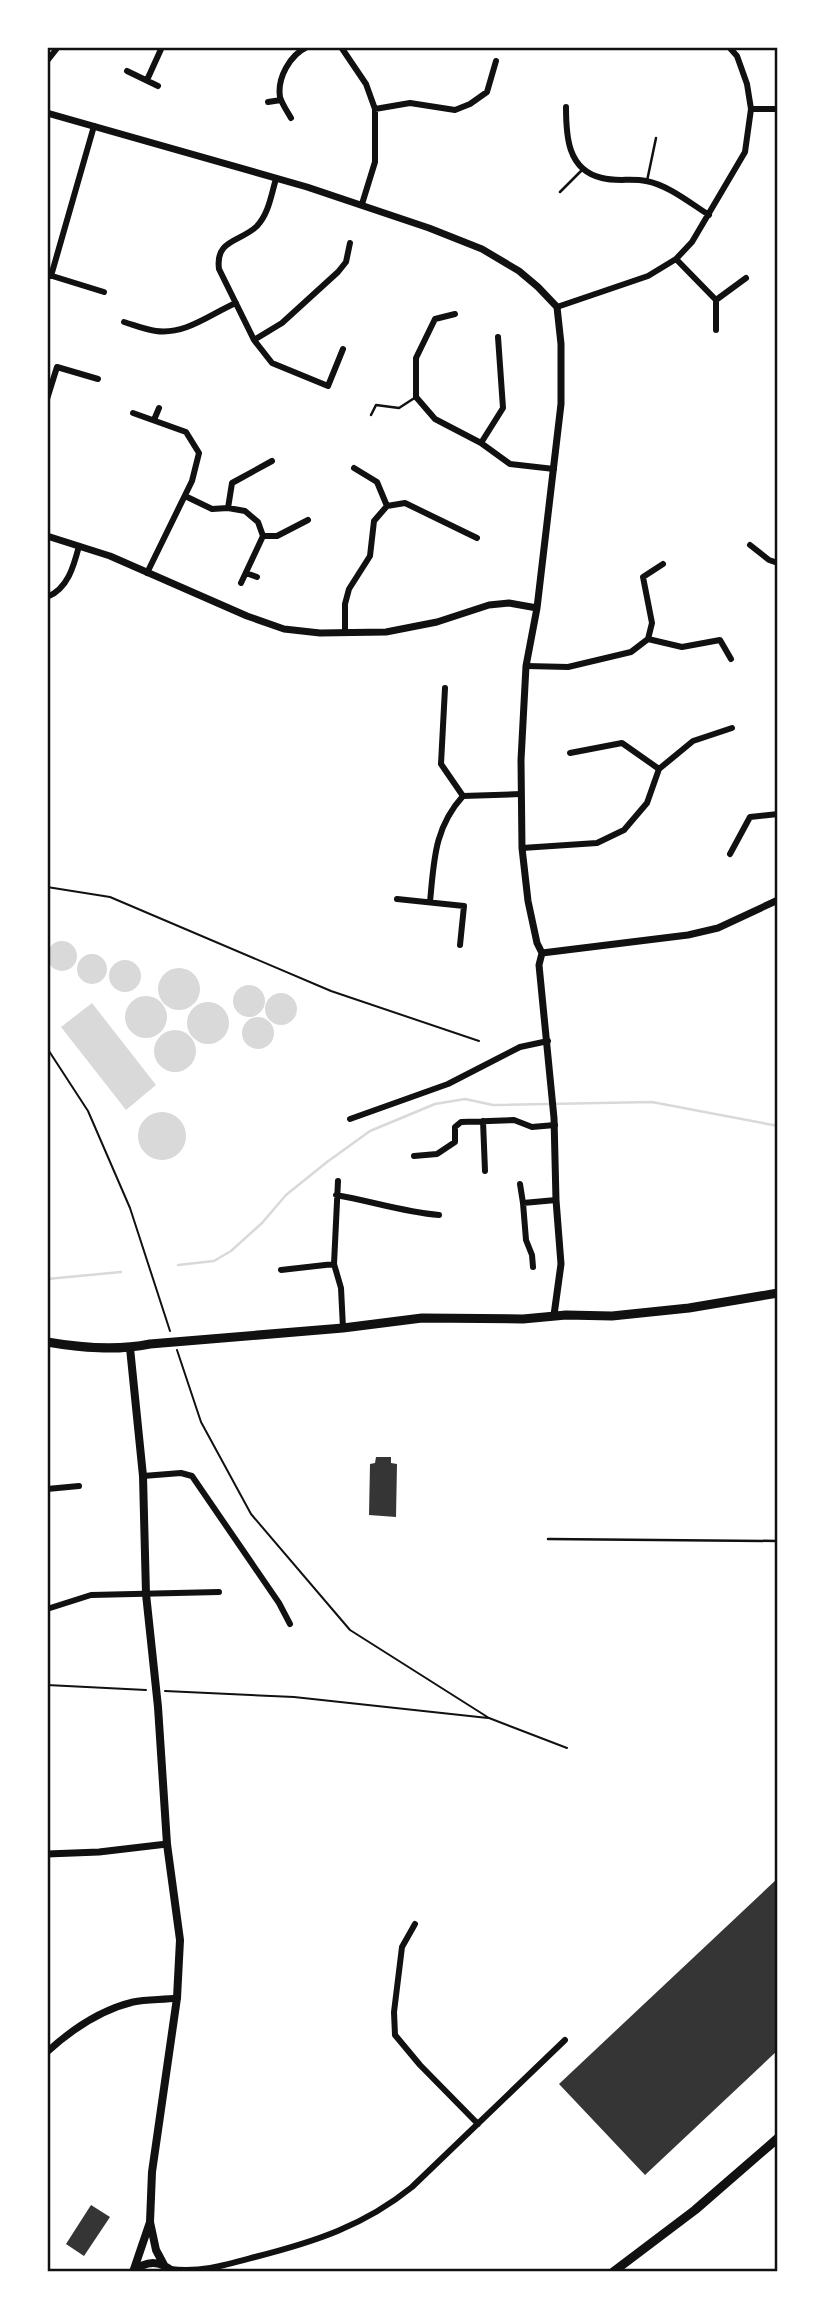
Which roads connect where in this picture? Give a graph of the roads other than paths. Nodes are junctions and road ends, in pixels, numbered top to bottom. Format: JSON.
{"nodes":[{"id":1,"x":58,"y":47,"type":"edge"},
{"id":2,"x":162,"y":47,"type":"edge"},
{"id":3,"x":307,"y":47,"type":"edge"},
{"id":4,"x":341,"y":47,"type":"edge"},
{"id":5,"x":729,"y":47,"type":"edge"},
{"id":6,"x":47,"y":61,"type":"edge"},
{"id":7,"x":496,"y":61,"type":"dead end"},
{"id":8,"x":127,"y":71,"type":"dead end"},
{"id":9,"x":147,"y":80,"type":"junction"},
{"id":10,"x":158,"y":86,"type":"dead end"},
{"id":11,"x":281,"y":100,"type":"junction"},
{"id":12,"x":268,"y":102,"type":"dead end"},
{"id":13,"x":566,"y":107,"type":"dead end"},
{"id":14,"x":375,"y":109,"type":"junction"},
{"id":15,"x":751,"y":109,"type":"junction"},
{"id":16,"x":778,"y":109,"type":"edge"},
{"id":17,"x":47,"y":113,"type":"edge"},
{"id":18,"x":291,"y":118,"type":"dead end"},
{"id":19,"x":94,"y":126,"type":"junction"},
{"id":20,"x":656,"y":138,"type":"dead end"},
{"id":21,"x":584,"y":169,"type":"junction"},
{"id":22,"x":276,"y":179,"type":"junction"},
{"id":23,"x":647,"y":181,"type":"junction"},
{"id":24,"x":560,"y":192,"type":"dead end"},
{"id":25,"x":362,"y":204,"type":"junction"},
{"id":26,"x":709,"y":215,"type":"junction"},
{"id":27,"x":350,"y":243,"type":"dead end"},
{"id":28,"x":676,"y":259,"type":"junction"},
{"id":29,"x":49,"y":275,"type":"edge"},
{"id":30,"x":746,"y":278,"type":"dead end"},
{"id":31,"x":104,"y":292,"type":"dead end"},
{"id":32,"x":716,"y":300,"type":"junction"},
{"id":33,"x":236,"y":303,"type":"junction"},
{"id":34,"x":556,"y":307,"type":"junction"},
{"id":35,"x":455,"y":314,"type":"dead end"},
{"id":36,"x":124,"y":322,"type":"dead end"},
{"id":37,"x":716,"y":330,"type":"dead end"},
{"id":38,"x":498,"y":337,"type":"dead end"},
{"id":39,"x":254,"y":340,"type":"junction"},
{"id":40,"x":343,"y":349,"type":"dead end"},
{"id":41,"x":47,"y":364,"type":"edge"},
{"id":42,"x":57,"y":367,"type":"junction"},
{"id":43,"x":98,"y":379,"type":"dead end"},
{"id":44,"x":416,"y":397,"type":"junction"},
{"id":45,"x":47,"y":399,"type":"edge"},
{"id":46,"x":159,"y":408,"type":"dead end"},
{"id":47,"x":133,"y":412,"type":"dead end"},
{"id":48,"x":371,"y":415,"type":"dead end"},
{"id":49,"x":154,"y":420,"type":"junction"},
{"id":50,"x":481,"y":443,"type":"junction"},
{"id":51,"x":272,"y":461,"type":"dead end"},
{"id":52,"x":354,"y":468,"type":"dead end"},
{"id":53,"x":554,"y":469,"type":"junction"},
{"id":54,"x":185,"y":496,"type":"junction"},
{"id":55,"x":387,"y":506,"type":"junction"},
{"id":56,"x":228,"y":508,"type":"junction"},
{"id":57,"x":308,"y":520,"type":"dead end"},
{"id":58,"x":47,"y":536,"type":"edge"},
{"id":59,"x":263,"y":536,"type":"junction"},
{"id":60,"x":477,"y":538,"type":"dead end"},
{"id":61,"x":750,"y":545,"type":"dead end"},
{"id":62,"x":79,"y":546,"type":"junction"},
{"id":63,"x":778,"y":563,"type":"edge"},
{"id":64,"x":663,"y":564,"type":"dead end"},
{"id":65,"x":147,"y":573,"type":"junction"},
{"id":66,"x":247,"y":573,"type":"junction"},
{"id":67,"x":257,"y":577,"type":"dead end"},
{"id":68,"x":241,"y":583,"type":"dead end"},
{"id":69,"x":47,"y":597,"type":"edge"},
{"id":70,"x":537,"y":608,"type":"junction"},
{"id":71,"x":345,"y":633,"type":"junction"},
{"id":72,"x":648,"y":639,"type":"junction"},
{"id":73,"x":731,"y":659,"type":"dead end"},
{"id":74,"x":526,"y":666,"type":"junction"},
{"id":75,"x":445,"y":688,"type":"dead end"},
{"id":76,"x":732,"y":729,"type":"dead end"},
{"id":77,"x":570,"y":753,"type":"dead end"},
{"id":78,"x":659,"y":769,"type":"junction"},
{"id":79,"x":521,"y":794,"type":"junction"},
{"id":80,"x":463,"y":796,"type":"junction"},
{"id":81,"x":778,"y":814,"type":"edge"},
{"id":82,"x":522,"y":848,"type":"junction"},
{"id":83,"x":730,"y":854,"type":"dead end"},
{"id":84,"x":397,"y":899,"type":"dead end"},
{"id":85,"x":778,"y":900,"type":"edge"},
{"id":86,"x":430,"y":902,"type":"junction"},
{"id":87,"x":460,"y":945,"type":"dead end"},
{"id":88,"x":542,"y":953,"type":"junction"},
{"id":89,"x":548,"y":1041,"type":"junction"},
{"id":90,"x":350,"y":1119,"type":"dead end"},
{"id":91,"x":483,"y":1121,"type":"junction"},
{"id":92,"x":555,"y":1122,"type":"junction"},
{"id":93,"x":414,"y":1156,"type":"dead end"},
{"id":94,"x":485,"y":1171,"type":"dead end"},
{"id":95,"x":338,"y":1181,"type":"dead end"},
{"id":96,"x":520,"y":1184,"type":"dead end"},
{"id":97,"x":336,"y":1195,"type":"junction"},
{"id":98,"x":556,"y":1200,"type":"junction"},
{"id":99,"x":523,"y":1203,"type":"junction"},
{"id":100,"x":439,"y":1215,"type":"dead end"},
{"id":101,"x":334,"y":1264,"type":"junction"},
{"id":102,"x":533,"y":1267,"type":"dead end"},
{"id":103,"x":281,"y":1270,"type":"dead end"},
{"id":104,"x":778,"y":1293,"type":"edge"},
{"id":105,"x":554,"y":1315,"type":"junction"},
{"id":106,"x":343,"y":1328,"type":"junction"},
{"id":107,"x":47,"y":1342,"type":"edge"},
{"id":108,"x":131,"y":1348,"type":"junction"},
{"id":109,"x":143,"y":1476,"type":"junction"},
{"id":110,"x":79,"y":1486,"type":"dead end"},
{"id":111,"x":47,"y":1489,"type":"edge"},
{"id":112,"x":548,"y":1539,"type":"dead end"},
{"id":113,"x":778,"y":1541,"type":"edge"},
{"id":114,"x":219,"y":1592,"type":"dead end"},
{"id":115,"x":146,"y":1594,"type":"junction"},
{"id":116,"x":47,"y":1609,"type":"edge"},
{"id":117,"x":290,"y":1624,"type":"dead end"},
{"id":118,"x":167,"y":1844,"type":"junction"},
{"id":119,"x":47,"y":1854,"type":"edge"},
{"id":120,"x":415,"y":1924,"type":"dead end"},
{"id":121,"x":177,"y":1998,"type":"junction"},
{"id":122,"x":565,"y":2040,"type":"dead end"},
{"id":123,"x":47,"y":2052,"type":"edge"},
{"id":124,"x":478,"y":2124,"type":"junction"},
{"id":125,"x":778,"y":2138,"type":"edge"},
{"id":126,"x":150,"y":2222,"type":"junction"},
{"id":127,"x":169,"y":2268,"type":"edge"},
{"id":128,"x":209,"y":2271,"type":"edge"},
{"id":129,"x":133,"y":2272,"type":"edge"},
{"id":130,"x":613,"y":2272,"type":"edge"}],
"edges":[{"from":1,"to":6,"type":"street"},
{"from":2,"to":9,"type":"street"},
{"from":3,"to":11,"type":"street"},
{"from":4,"to":14,"type":"street"},
{"from":5,"to":15,"type":"street"},
{"from":7,"to":14,"type":"street"},
{"from":8,"to":9,"type":"street"},
{"from":9,"to":10,"type":"street"},
{"from":11,"to":12,"type":"street"},
{"from":11,"to":18,"type":"street"},
{"from":13,"to":21,"type":"street"},
{"from":14,"to":25,"type":"street"},
{"from":15,"to":16,"type":"street"},
{"from":15,"to":26,"type":"street"},
{"from":17,"to":19,"type":"street"},
{"from":19,"to":22,"type":"street"},
{"from":19,"to":29,"type":"street"},
{"from":20,"to":23,"type":"lane"},
{"from":21,"to":23,"type":"street"},
{"from":21,"to":24,"type":"lane"},
{"from":22,"to":25,"type":"street"},
{"from":22,"to":33,"type":"street"},
{"from":23,"to":26,"type":"street"},
{"from":25,"to":34,"type":"street"},
{"from":26,"to":28,"type":"street"},
{"from":27,"to":39,"type":"street"},
{"from":28,"to":32,"type":"street"},
{"from":28,"to":34,"type":"street"},
{"from":29,"to":31,"type":"street"},
{"from":30,"to":32,"type":"street"},
{"from":32,"to":37,"type":"street"},
{"from":33,"to":36,"type":"street"},
{"from":33,"to":39,"type":"street"},
{"from":34,"to":53,"type":"street"},
{"from":35,"to":44,"type":"street"},
{"from":38,"to":50,"type":"street"},
{"from":39,"to":40,"type":"street"},
{"from":41,"to":42,"type":"street"},
{"from":42,"to":43,"type":"street"},
{"from":42,"to":45,"type":"street"},
{"from":44,"to":48,"type":"lane"},
{"from":44,"to":50,"type":"street"},
{"from":46,"to":49,"type":"street"},
{"from":47,"to":49,"type":"street"},
{"from":49,"to":54,"type":"street"},
{"from":50,"to":53,"type":"street"},
{"from":51,"to":56,"type":"street"},
{"from":52,"to":55,"type":"street"},
{"from":53,"to":70,"type":"street"},
{"from":54,"to":56,"type":"street"},
{"from":54,"to":65,"type":"street"},
{"from":55,"to":60,"type":"street"},
{"from":55,"to":71,"type":"street"},
{"from":56,"to":59,"type":"street"},
{"from":57,"to":59,"type":"street"},
{"from":58,"to":62,"type":"street"},
{"from":59,"to":66,"type":"street"},
{"from":61,"to":63,"type":"street"},
{"from":62,"to":65,"type":"street"},
{"from":62,"to":69,"type":"street"},
{"from":64,"to":72,"type":"street"},
{"from":65,"to":71,"type":"street"},
{"from":66,"to":67,"type":"street"},
{"from":66,"to":68,"type":"street"},
{"from":70,"to":71,"type":"street"},
{"from":70,"to":74,"type":"street"},
{"from":72,"to":73,"type":"street"},
{"from":72,"to":74,"type":"street"},
{"from":74,"to":79,"type":"street"},
{"from":75,"to":80,"type":"street"},
{"from":76,"to":78,"type":"street"},
{"from":77,"to":78,"type":"street"},
{"from":78,"to":82,"type":"street"},
{"from":79,"to":80,"type":"street"},
{"from":79,"to":82,"type":"street"},
{"from":80,"to":86,"type":"street"},
{"from":81,"to":83,"type":"street"},
{"from":82,"to":88,"type":"street"},
{"from":84,"to":86,"type":"street"},
{"from":85,"to":88,"type":"street"},
{"from":86,"to":87,"type":"street"},
{"from":88,"to":89,"type":"street"},
{"from":89,"to":90,"type":"street"},
{"from":89,"to":92,"type":"street"},
{"from":91,"to":92,"type":"street"},
{"from":91,"to":93,"type":"street"},
{"from":91,"to":94,"type":"street"},
{"from":92,"to":98,"type":"street"},
{"from":95,"to":97,"type":"street"},
{"from":96,"to":99,"type":"street"},
{"from":97,"to":100,"type":"street"},
{"from":97,"to":101,"type":"street"},
{"from":98,"to":99,"type":"street"},
{"from":98,"to":105,"type":"street"},
{"from":99,"to":102,"type":"street"},
{"from":101,"to":103,"type":"street"},
{"from":101,"to":106,"type":"street"},
{"from":104,"to":105,"type":"main road"},
{"from":105,"to":106,"type":"main road"},
{"from":106,"to":108,"type":"main road"},
{"from":107,"to":108,"type":"main road"},
{"from":108,"to":109,"type":"main road"},
{"from":109,"to":115,"type":"main road"},
{"from":109,"to":117,"type":"street"},
{"from":110,"to":111,"type":"street"},
{"from":112,"to":113,"type":"lane"},
{"from":114,"to":115,"type":"street"},
{"from":115,"to":116,"type":"street"},
{"from":115,"to":118,"type":"main road"},
{"from":118,"to":119,"type":"street"},
{"from":118,"to":121,"type":"main road"},
{"from":120,"to":124,"type":"street"},
{"from":121,"to":123,"type":"street"},
{"from":121,"to":126,"type":"main road"},
{"from":122,"to":124,"type":"street"},
{"from":124,"to":128,"type":"street"},
{"from":125,"to":130,"type":"main road"},
{"from":126,"to":127,"type":"main road"},
{"from":126,"to":129,"type":"main road"},
{"from":127,"to":128,"type":"street"},
{"from":127,"to":129,"type":"main road"}]}
